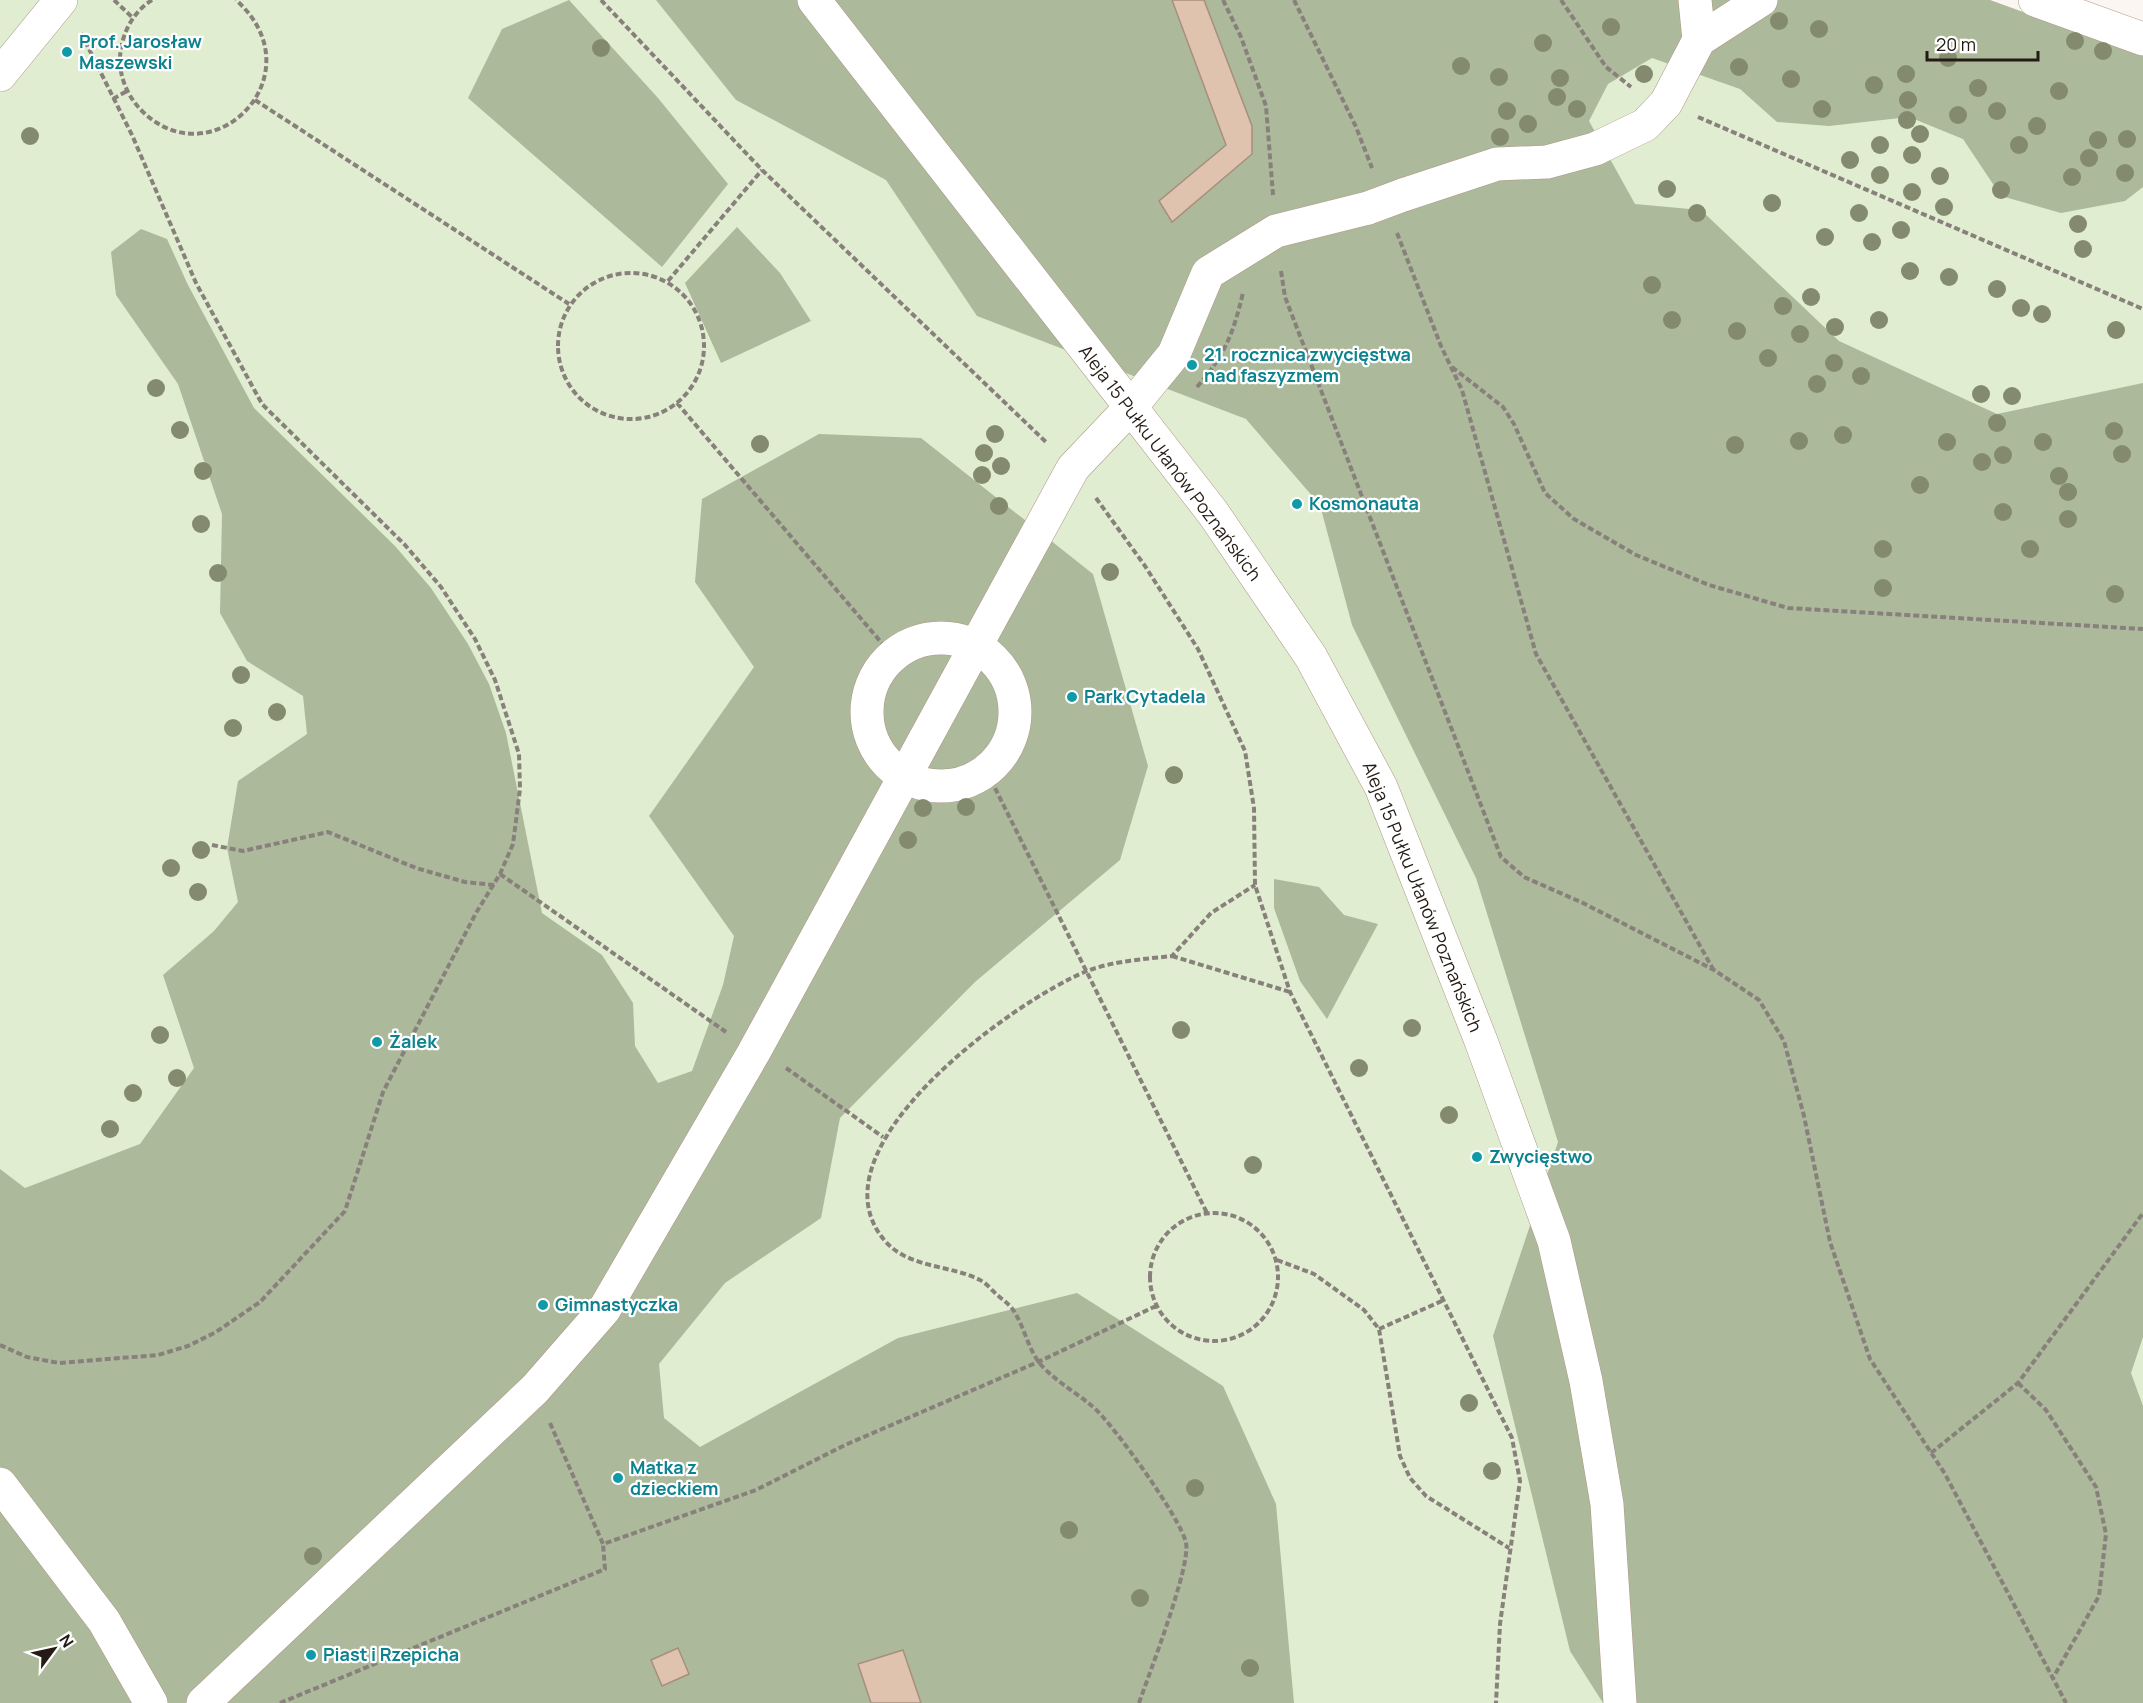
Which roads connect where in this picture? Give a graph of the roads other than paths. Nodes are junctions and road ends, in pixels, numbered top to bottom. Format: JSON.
{"nodes":[{"id":1,"x":814,"y":0,"type":"edge"},
{"id":2,"x":1695,"y":0,"type":"edge"},
{"id":3,"x":1761,"y":0,"type":"edge"},
{"id":4,"x":2036,"y":0,"type":"edge"},
{"id":5,"x":70,"y":13,"type":"edge"},
{"id":6,"x":2143,"y":39,"type":"edge"},
{"id":7,"x":1699,"y":40,"type":"junction"},
{"id":8,"x":0,"y":75,"type":"edge"},
{"id":9,"x":1130,"y":408,"type":"junction"},
{"id":10,"x":978,"y":646,"type":"junction"},
{"id":11,"x":906,"y":778,"type":"junction"},
{"id":12,"x":0,"y":1484,"type":"edge"},
{"id":13,"x":151,"y":1703,"type":"edge"},
{"id":14,"x":203,"y":1703,"type":"edge"},
{"id":15,"x":1620,"y":1703,"type":"edge"}],
"edges":[{"from":1,"to":9,"type":"street","name":"Aleja 15 Pułku Ułanów Poznańskich"},
{"from":2,"to":7,"type":"street"},
{"from":3,"to":7,"type":"street"},
{"from":4,"to":6,"type":"street"},
{"from":5,"to":8,"type":"street"},
{"from":7,"to":9,"type":"street"},
{"from":9,"to":10,"type":"street"},
{"from":9,"to":15,"type":"street","name":"Aleja 15 Pułku Ułanów Poznańskich"},
{"from":10,"to":11,"type":"street"},
{"from":10,"to":11,"type":"street"},
{"from":10,"to":11,"type":"street"},
{"from":11,"to":14,"type":"street"},
{"from":12,"to":13,"type":"street"}]}
